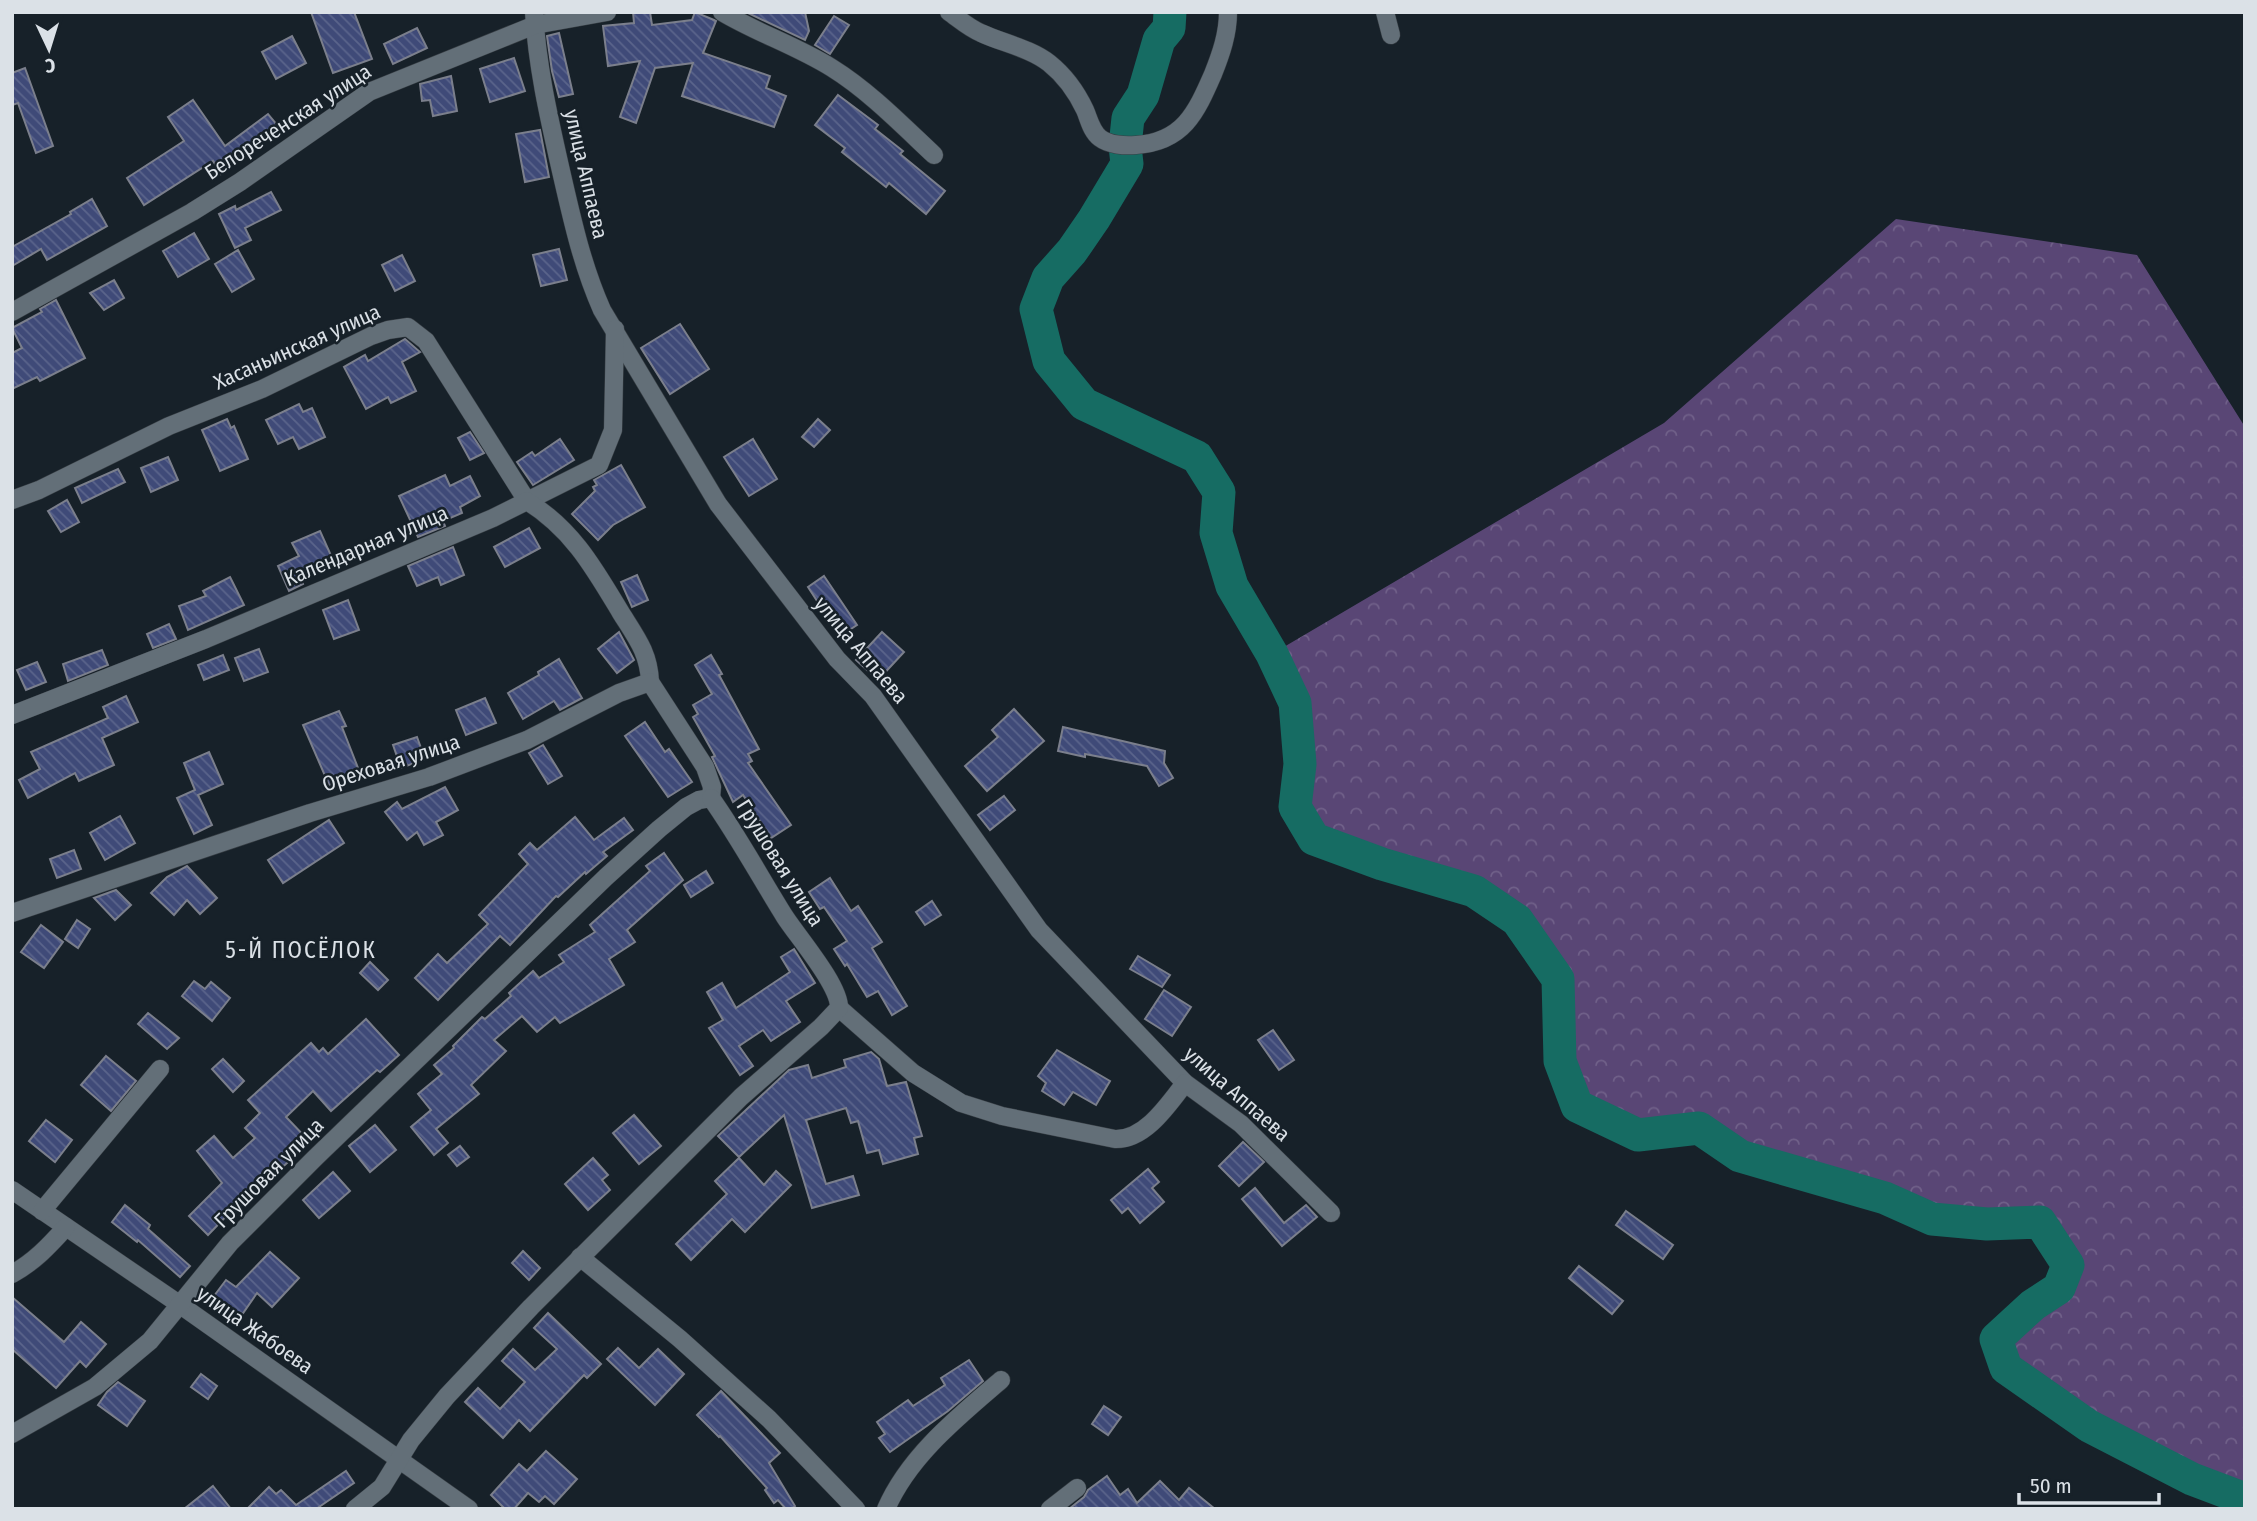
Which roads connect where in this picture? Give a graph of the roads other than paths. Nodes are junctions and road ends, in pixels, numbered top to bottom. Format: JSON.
{"nodes":[{"id":1,"x":607,"y":12,"type":"edge"},
{"id":2,"x":722,"y":12,"type":"edge"},
{"id":3,"x":949,"y":12,"type":"edge"},
{"id":4,"x":1228,"y":12,"type":"edge"},
{"id":5,"x":1385,"y":12,"type":"edge"},
{"id":6,"x":573,"y":15,"type":"edge"},
{"id":7,"x":534,"y":18,"type":"edge"},
{"id":8,"x":1391,"y":35,"type":"dead end"},
{"id":9,"x":934,"y":155,"type":"dead end"},
{"id":10,"x":12,"y":312,"type":"edge"},
{"id":11,"x":615,"y":329,"type":"junction"},
{"id":12,"x":12,"y":500,"type":"edge"},
{"id":13,"x":527,"y":501,"type":"junction"},
{"id":14,"x":650,"y":682,"type":"junction"},
{"id":15,"x":12,"y":715,"type":"edge"},
{"id":16,"x":711,"y":798,"type":"junction"},
{"id":17,"x":12,"y":913,"type":"edge"},
{"id":18,"x":839,"y":1008,"type":"junction"},
{"id":19,"x":160,"y":1069,"type":"dead end"},
{"id":20,"x":1185,"y":1083,"type":"junction"},
{"id":21,"x":12,"y":1190,"type":"edge"},
{"id":22,"x":42,"y":1211,"type":"junction"},
{"id":23,"x":1331,"y":1213,"type":"dead end"},
{"id":24,"x":66,"y":1227,"type":"junction"},
{"id":25,"x":580,"y":1257,"type":"junction"},
{"id":26,"x":12,"y":1274,"type":"edge"},
{"id":27,"x":179,"y":1304,"type":"junction"},
{"id":28,"x":1001,"y":1380,"type":"dead end"},
{"id":29,"x":12,"y":1434,"type":"edge"},
{"id":30,"x":398,"y":1459,"type":"junction"},
{"id":31,"x":1077,"y":1488,"type":"dead end"},
{"id":32,"x":355,"y":1509,"type":"edge"},
{"id":33,"x":469,"y":1509,"type":"edge"},
{"id":34,"x":856,"y":1509,"type":"edge"},
{"id":35,"x":886,"y":1509,"type":"edge"},
{"id":36,"x":1050,"y":1509,"type":"edge"}],
"edges":[{"from":1,"to":6,"type":"street","name":"Белореченская улица"},
{"from":2,"to":9,"type":"street"},
{"from":3,"to":4,"type":"street"},
{"from":5,"to":8,"type":"street"},
{"from":6,"to":7,"type":"street","name":"Белореченская улица"},
{"from":7,"to":10,"type":"street","name":"Белореченская улица"},
{"from":7,"to":11,"type":"street","name":"улица Аппаева"},
{"from":11,"to":13,"type":"street","name":"Календарная улица"},
{"from":11,"to":20,"type":"street","name":"улица Аппаева"},
{"from":12,"to":13,"type":"street","name":"Хасаньинская улица"},
{"from":13,"to":14,"type":"street"},
{"from":13,"to":15,"type":"street","name":"Календарная улица"},
{"from":14,"to":16,"type":"street"},
{"from":14,"to":17,"type":"street","name":"Ореховая улица"},
{"from":16,"to":18,"type":"street","name":"Грушовая улица"},
{"from":16,"to":27,"type":"street","name":"Грушовая улица"},
{"from":18,"to":20,"type":"street"},
{"from":18,"to":25,"type":"street"},
{"from":19,"to":22,"type":"street"},
{"from":20,"to":23,"type":"street","name":"улица Аппаева"},
{"from":21,"to":22,"type":"street","name":"улица Жабоева"},
{"from":22,"to":24,"type":"street","name":"улица Жабоева"},
{"from":24,"to":26,"type":"street"},
{"from":24,"to":27,"type":"street","name":"улица Жабоева"},
{"from":25,"to":30,"type":"street"},
{"from":25,"to":34,"type":"street"},
{"from":27,"to":29,"type":"street","name":"Грушовая улица"},
{"from":27,"to":30,"type":"street","name":"улица Жабоева"},
{"from":28,"to":35,"type":"street"},
{"from":30,"to":32,"type":"street"},
{"from":30,"to":33,"type":"street","name":"улица Жабоева"},
{"from":31,"to":36,"type":"street"}]}
